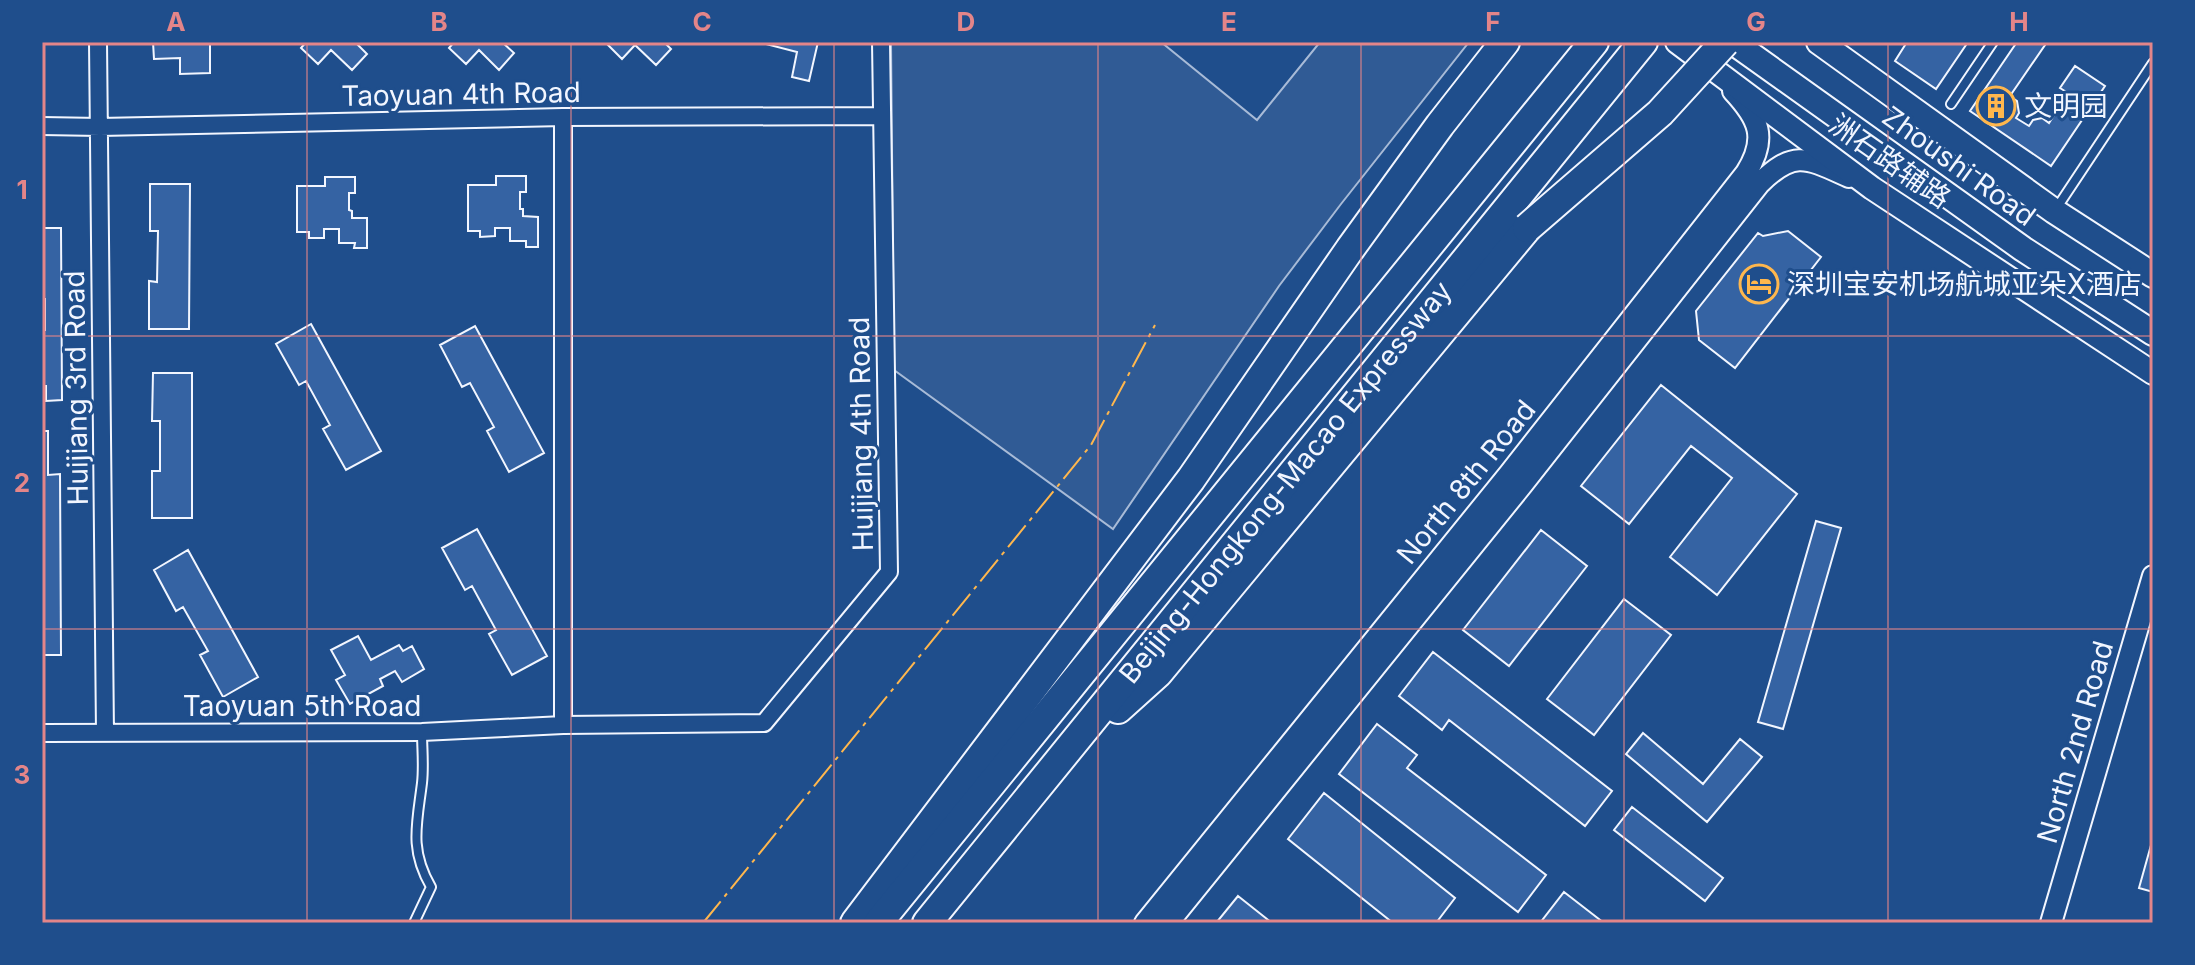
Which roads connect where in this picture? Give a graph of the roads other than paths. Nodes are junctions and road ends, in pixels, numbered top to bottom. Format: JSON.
{"nodes":[{"id":1,"x":98,"y":42,"type":"edge"},
{"id":2,"x":881,"y":42,"type":"edge"},
{"id":3,"x":1505,"y":42,"type":"edge"},
{"id":4,"x":1594,"y":42,"type":"edge"},
{"id":5,"x":1643,"y":42,"type":"edge"},
{"id":6,"x":1653,"y":42,"type":"edge"},
{"id":7,"x":1677,"y":42,"type":"edge"},
{"id":8,"x":1725,"y":42,"type":"edge"},
{"id":9,"x":1733,"y":42,"type":"edge"},
{"id":10,"x":1819,"y":42,"type":"edge"},
{"id":11,"x":1993,"y":42,"type":"edge"},
{"id":12,"x":2153,"y":63,"type":"edge"},
{"id":13,"x":1708,"y":65,"type":"junction"},
{"id":14,"x":1951,"y":104,"type":"dead end"},
{"id":15,"x":1589,"y":110,"type":"junction"},
{"id":16,"x":882,"y":116,"type":"junction"},
{"id":17,"x":563,"y":117,"type":"junction"},
{"id":18,"x":42,"y":126,"type":"edge"},
{"id":19,"x":100,"y":127,"type":"junction"},
{"id":20,"x":1872,"y":188,"type":"junction"},
{"id":21,"x":2054,"y":211,"type":"junction"},
{"id":22,"x":2153,"y":275,"type":"edge"},
{"id":23,"x":2153,"y":333,"type":"edge"},
{"id":24,"x":2153,"y":373,"type":"edge"},
{"id":25,"x":2153,"y":576,"type":"edge"},
{"id":26,"x":563,"y":725,"type":"junction"},
{"id":27,"x":422,"y":732,"type":"junction"},
{"id":28,"x":42,"y":733,"type":"edge"},
{"id":29,"x":105,"y":733,"type":"junction"},
{"id":30,"x":1049,"y":771,"type":"junction"},
{"id":31,"x":414,"y":923,"type":"edge"},
{"id":32,"x":855,"y":923,"type":"edge"},
{"id":33,"x":878,"y":923,"type":"edge"},
{"id":34,"x":927,"y":923,"type":"edge"},
{"id":35,"x":1145,"y":923,"type":"edge"},
{"id":36,"x":1168,"y":923,"type":"edge"},
{"id":37,"x":2051,"y":923,"type":"edge"}],
"edges":[{"from":1,"to":19,"type":"street","name":"Huijiang 3rd Road"},
{"from":2,"to":16,"type":"street","name":"Huijiang 4th Road"},
{"from":3,"to":32,"type":"highway"},
{"from":4,"to":33,"type":"highway","name":"Beijing-Hongkong-Macao Expressway"},
{"from":5,"to":15,"type":"highway","name":"Beijing-Hongkong-Macao Expressway"},
{"from":6,"to":15,"type":"highway"},
{"from":7,"to":13,"type":"main road","name":"洲石路辅路"},
{"from":8,"to":30,"type":"highway","bridge":true},
{"from":9,"to":23,"type":"main road","name":"Zhoushi Road"},
{"from":10,"to":21,"type":"main road","name":"Zhoushi Road"},
{"from":11,"to":14,"type":"lane"},
{"from":12,"to":21,"type":"lane"},
{"from":13,"to":20,"type":"main road","name":"洲石路辅路"},
{"from":13,"to":35,"type":"street","name":"North 8th Road"},
{"from":15,"to":30,"type":"highway","name":"Beijing-Hongkong-Macao Expressway"},
{"from":16,"to":17,"type":"street","name":"Taoyuan 4th Road"},
{"from":16,"to":26,"type":"street","name":"Huijiang 4th Road"},
{"from":17,"to":19,"type":"street","name":"Taoyuan 4th Road"},
{"from":17,"to":26,"type":"street"},
{"from":18,"to":19,"type":"street","name":"Taoyuan 4th Road"},
{"from":19,"to":29,"type":"street","name":"Huijiang 3rd Road"},
{"from":20,"to":24,"type":"main road","name":"洲石路辅路"},
{"from":20,"to":36,"type":"street","name":"North 8th Road"},
{"from":21,"to":22,"type":"main road","name":"Zhoushi Road"},
{"from":25,"to":37,"type":"street","name":"North 2nd Road"},
{"from":26,"to":27,"type":"street","name":"Taoyuan 5th Road"},
{"from":27,"to":29,"type":"street","name":"Taoyuan 5th Road"},
{"from":27,"to":31,"type":"lane"},
{"from":28,"to":29,"type":"street","name":"Taoyuan 5th Road"},
{"from":30,"to":34,"type":"highway","name":"Beijing-Hongkong-Macao Expressway"}]}
